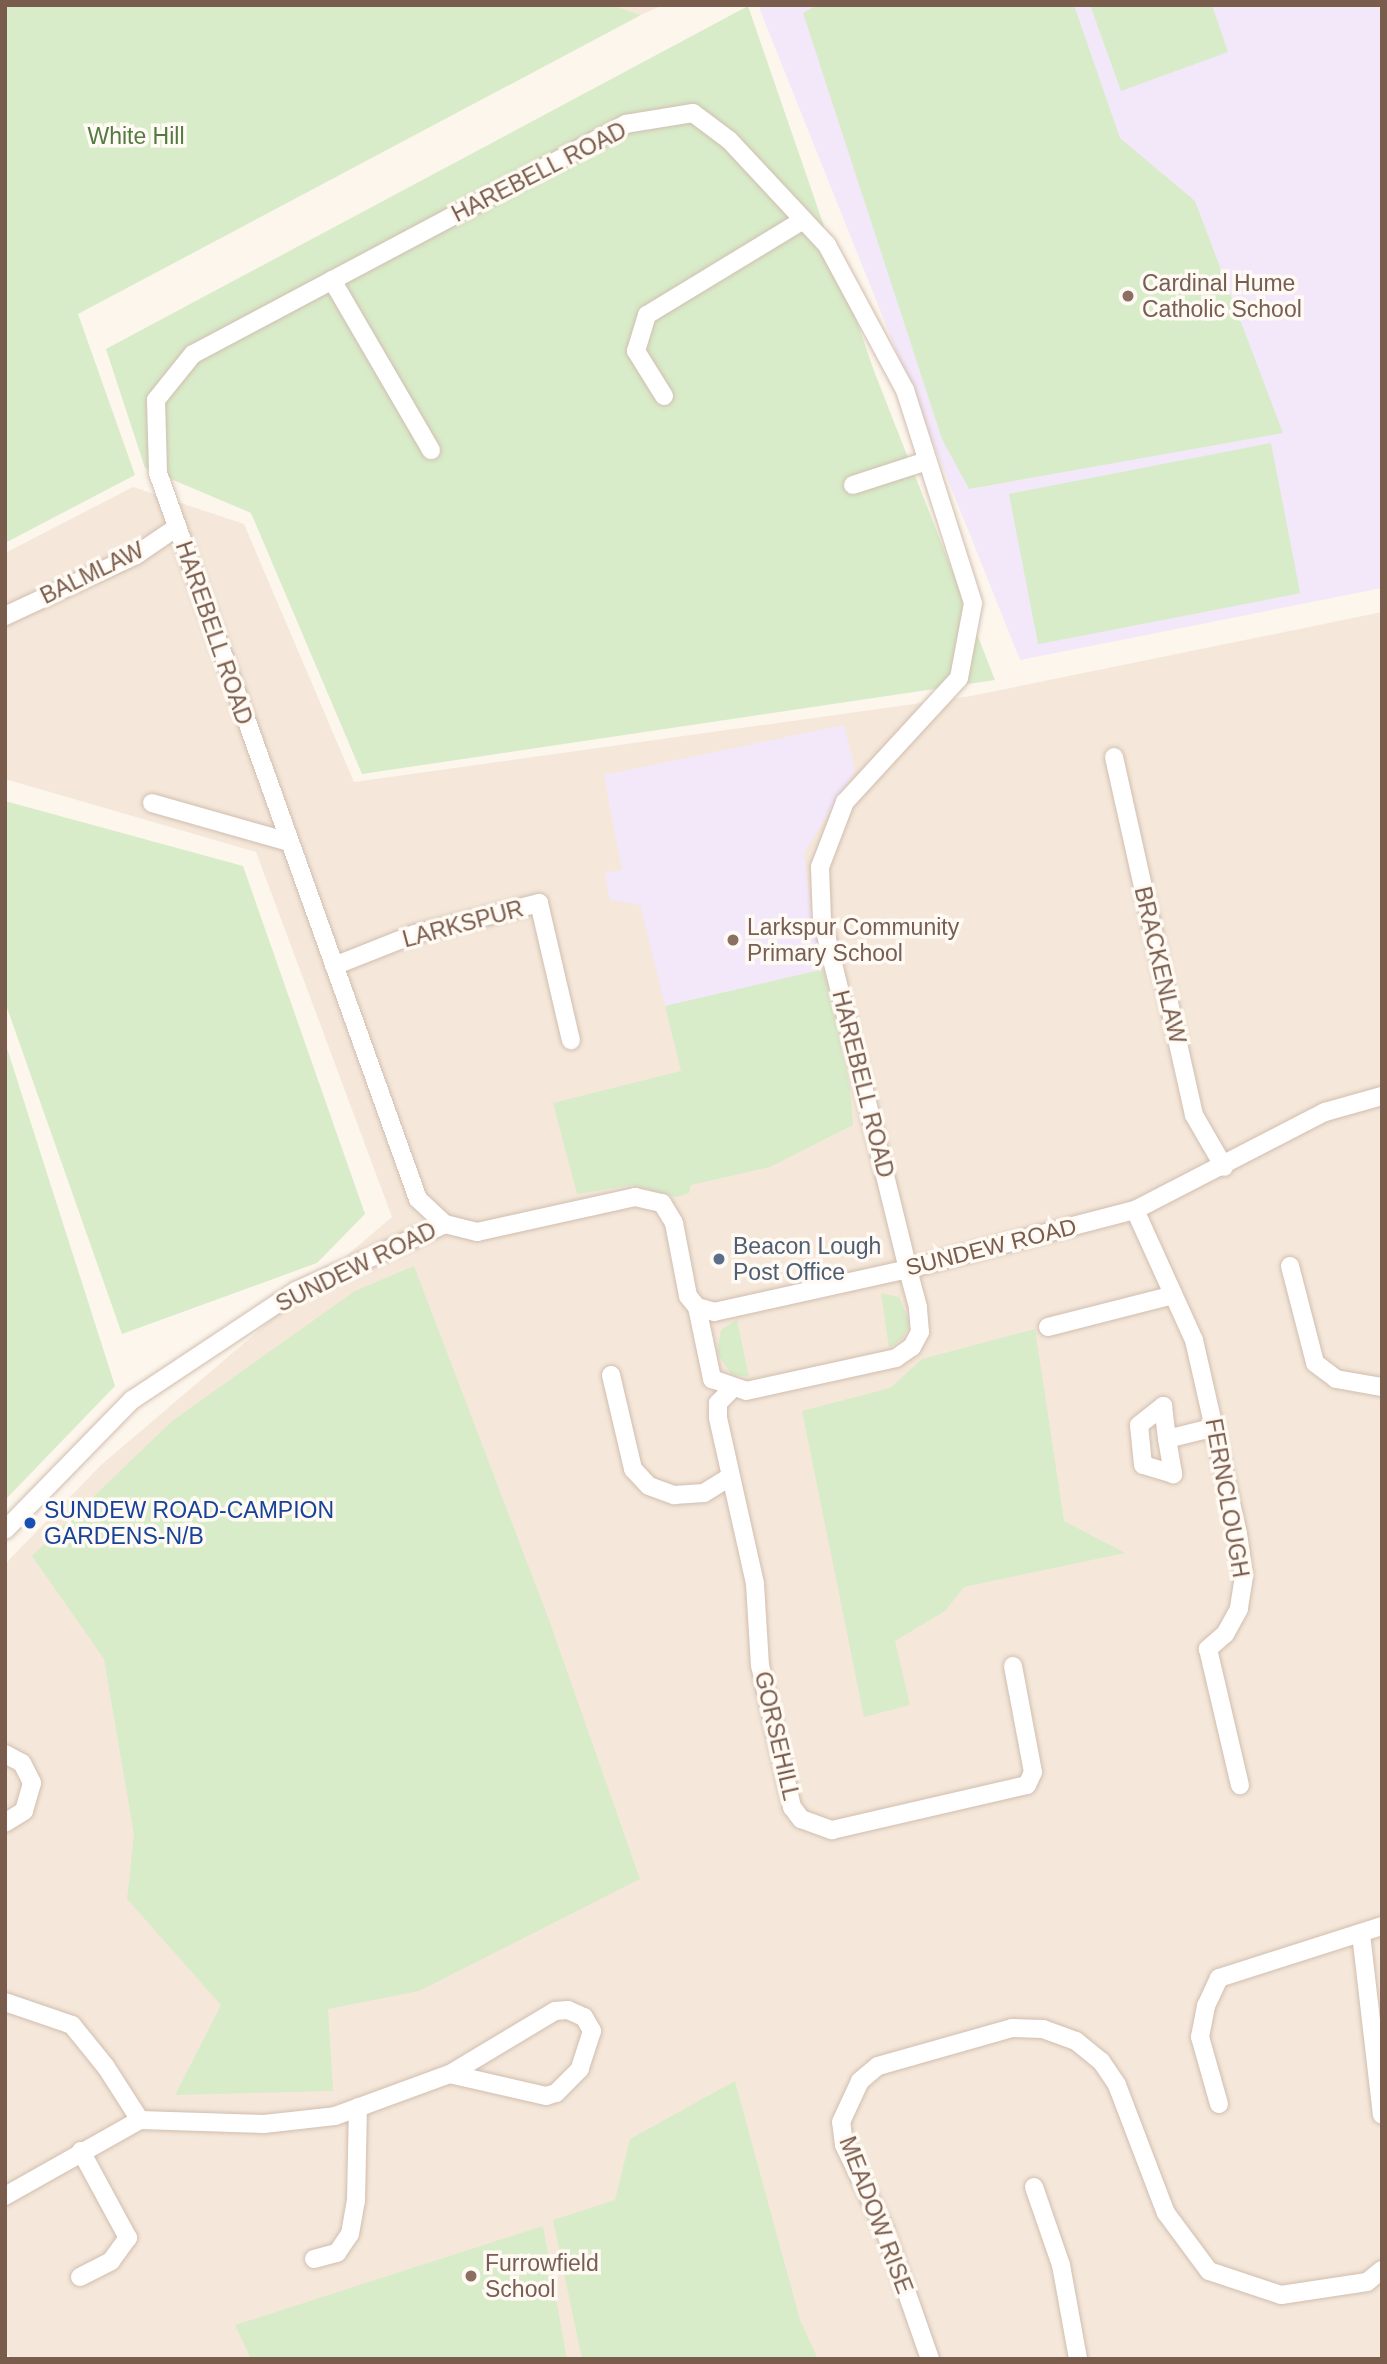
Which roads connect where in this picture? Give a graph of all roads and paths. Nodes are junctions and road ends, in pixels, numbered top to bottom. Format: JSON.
{"nodes":[{"id":1,"x":803,"y":220,"type":"junction"},
{"id":2,"x":332,"y":280,"type":"junction"},
{"id":3,"x":664,"y":396,"type":"dead end"},
{"id":4,"x":431,"y":450,"type":"dead end"},
{"id":5,"x":927,"y":461,"type":"junction"},
{"id":6,"x":853,"y":485,"type":"dead end"},
{"id":7,"x":177,"y":527,"type":"junction"},
{"id":8,"x":5,"y":615,"type":"edge"},
{"id":9,"x":1114,"y":757,"type":"dead end"},
{"id":10,"x":152,"y":803,"type":"dead end"},
{"id":11,"x":289,"y":842,"type":"junction"},
{"id":12,"x":334,"y":966,"type":"junction"},
{"id":13,"x":571,"y":1040,"type":"dead end"},
{"id":14,"x":1382,"y":1096,"type":"edge"},
{"id":15,"x":1224,"y":1167,"type":"junction"},
{"id":16,"x":1135,"y":1210,"type":"junction"},
{"id":17,"x":445,"y":1224,"type":"junction"},
{"id":18,"x":1290,"y":1266,"type":"dead end"},
{"id":19,"x":908,"y":1269,"type":"junction"},
{"id":20,"x":1170,"y":1296,"type":"junction"},
{"id":21,"x":697,"y":1307,"type":"junction"},
{"id":22,"x":1048,"y":1327,"type":"dead end"},
{"id":23,"x":611,"y":1375,"type":"dead end"},
{"id":24,"x":1382,"y":1387,"type":"edge"},
{"id":25,"x":732,"y":1389,"type":"junction"},
{"id":26,"x":1216,"y":1427,"type":"junction"},
{"id":27,"x":1167,"y":1439,"type":"dead end"},
{"id":28,"x":730,"y":1477,"type":"junction"},
{"id":29,"x":5,"y":1530,"type":"edge"},
{"id":30,"x":1013,"y":1666,"type":"dead end"},
{"id":31,"x":5,"y":1754,"type":"edge"},
{"id":32,"x":1240,"y":1785,"type":"dead end"},
{"id":33,"x":5,"y":1823,"type":"edge"},
{"id":34,"x":1382,"y":1926,"type":"edge"},
{"id":35,"x":1361,"y":1934,"type":"junction"},
{"id":36,"x":5,"y":2002,"type":"edge"},
{"id":37,"x":450,"y":2074,"type":"junction"},
{"id":38,"x":1219,"y":2104,"type":"dead end"},
{"id":39,"x":358,"y":2107,"type":"junction"},
{"id":40,"x":1382,"y":2115,"type":"edge"},
{"id":41,"x":140,"y":2120,"type":"junction"},
{"id":42,"x":81,"y":2151,"type":"junction"},
{"id":43,"x":1034,"y":2187,"type":"dead end"},
{"id":44,"x":5,"y":2196,"type":"edge"},
{"id":45,"x":314,"y":2259,"type":"dead end"},
{"id":46,"x":1382,"y":2270,"type":"edge"},
{"id":47,"x":80,"y":2277,"type":"dead end"},
{"id":48,"x":930,"y":2359,"type":"edge"},
{"id":49,"x":1078,"y":2359,"type":"edge"}],
"edges":[{"from":1,"to":2,"type":"street","name":"HAREBELL ROAD"},
{"from":1,"to":3,"type":"street"},
{"from":1,"to":5,"type":"street","name":"HAREBELL ROAD"},
{"from":2,"to":4,"type":"street"},
{"from":2,"to":7,"type":"street","name":"HAREBELL ROAD"},
{"from":5,"to":6,"type":"street"},
{"from":5,"to":19,"type":"street","name":"HAREBELL ROAD"},
{"from":7,"to":8,"type":"street","name":"BALMLAW"},
{"from":7,"to":11,"type":"street","name":"HAREBELL ROAD"},
{"from":9,"to":15,"type":"street","name":"BRACKENLAW"},
{"from":10,"to":11,"type":"street"},
{"from":11,"to":12,"type":"street","name":"HAREBELL ROAD"},
{"from":12,"to":13,"type":"street","name":"LARKSPUR"},
{"from":12,"to":17,"type":"street","name":"HAREBELL ROAD"},
{"from":14,"to":15,"type":"street","name":"SUNDEW ROAD"},
{"from":15,"to":16,"type":"street","name":"SUNDEW ROAD"},
{"from":16,"to":19,"type":"street","name":"SUNDEW ROAD"},
{"from":16,"to":20,"type":"street","name":"FERNCLOUGH"},
{"from":17,"to":21,"type":"street","name":"SUNDEW ROAD"},
{"from":17,"to":29,"type":"street","name":"SUNDEW ROAD"},
{"from":18,"to":24,"type":"street"},
{"from":19,"to":21,"type":"street","name":"SUNDEW ROAD"},
{"from":19,"to":25,"type":"street","name":"HAREBELL ROAD"},
{"from":20,"to":22,"type":"street"},
{"from":20,"to":26,"type":"street","name":"FERNCLOUGH"},
{"from":21,"to":25,"type":"street"},
{"from":23,"to":28,"type":"street"},
{"from":25,"to":28,"type":"street","name":"GORSEHILL"},
{"from":26,"to":27,"type":"street"},
{"from":26,"to":32,"type":"street","name":"FERNCLOUGH"},
{"from":28,"to":30,"type":"street","name":"GORSEHILL"},
{"from":31,"to":33,"type":"street"},
{"from":34,"to":35,"type":"street"},
{"from":35,"to":38,"type":"street"},
{"from":35,"to":40,"type":"street"},
{"from":36,"to":41,"type":"street"},
{"from":37,"to":37,"type":"street"},
{"from":37,"to":39,"type":"street"},
{"from":39,"to":41,"type":"street"},
{"from":39,"to":45,"type":"street"},
{"from":41,"to":42,"type":"street"},
{"from":42,"to":44,"type":"street"},
{"from":42,"to":47,"type":"street"},
{"from":43,"to":49,"type":"street"},
{"from":46,"to":48,"type":"street","name":"MEADOW RISE"}]}
